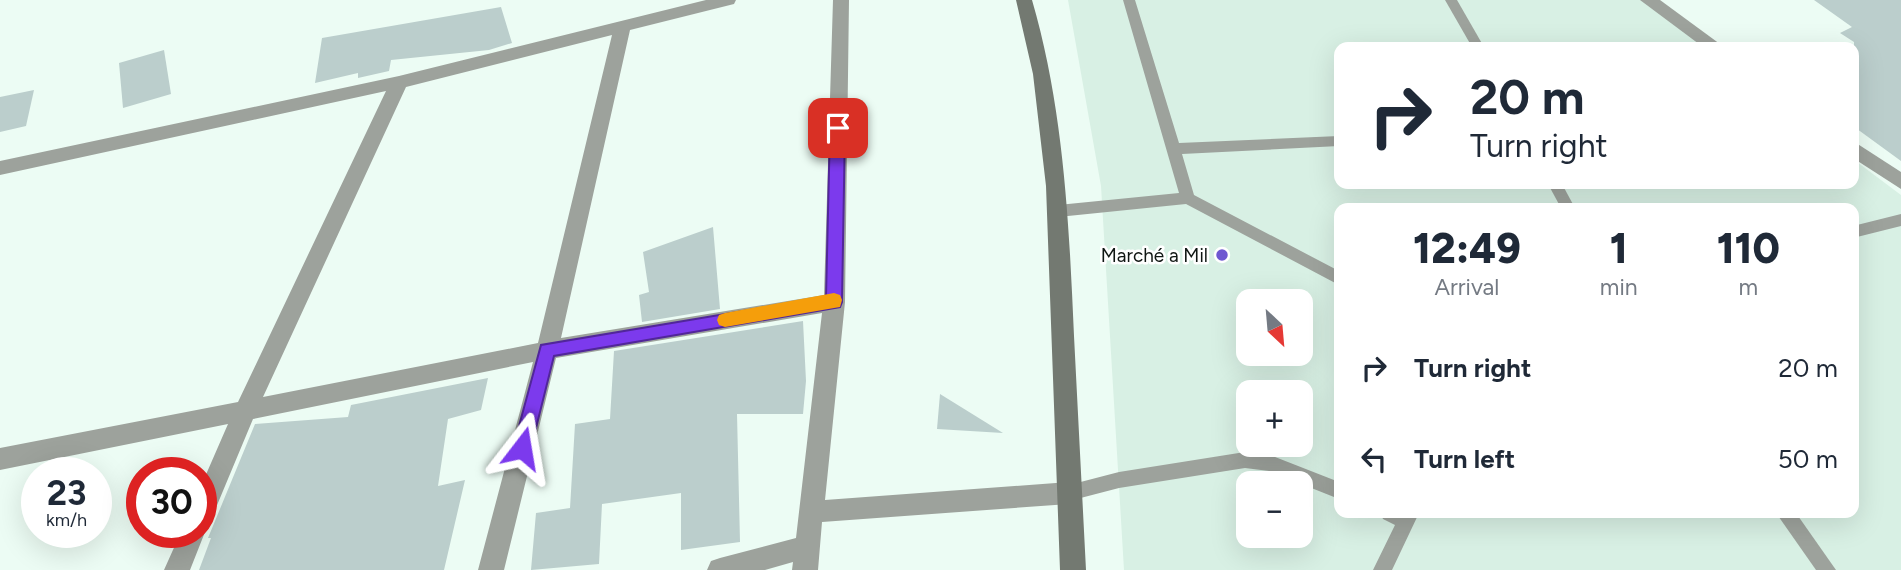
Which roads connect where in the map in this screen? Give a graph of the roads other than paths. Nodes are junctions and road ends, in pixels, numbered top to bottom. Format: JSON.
{"nodes":[{"id":1,"x":728,"y":0,"type":"edge"},
{"id":2,"x":841,"y":0,"type":"edge"},
{"id":3,"x":1024,"y":0,"type":"edge"},
{"id":4,"x":1129,"y":0,"type":"edge"},
{"id":5,"x":1451,"y":0,"type":"edge"},
{"id":6,"x":1648,"y":0,"type":"edge"},
{"id":7,"x":622,"y":28,"type":"junction"},
{"id":8,"x":1476,"y":42,"type":"edge"},
{"id":9,"x":1708,"y":42,"type":"edge"},
{"id":10,"x":399,"y":82,"type":"junction"},
{"id":11,"x":1334,"y":141,"type":"edge"},
{"id":12,"x":1172,"y":149,"type":"junction"},
{"id":13,"x":1859,"y":152,"type":"edge"},
{"id":14,"x":0,"y":168,"type":"edge"},
{"id":15,"x":1901,"y":182,"type":"edge"},
{"id":16,"x":1188,"y":198,"type":"junction"},
{"id":17,"x":1058,"y":211,"type":"junction"},
{"id":18,"x":1901,"y":220,"type":"edge"},
{"id":19,"x":1859,"y":230,"type":"edge"},
{"id":20,"x":1334,"y":276,"type":"edge"},
{"id":21,"x":834,"y":302,"type":"junction"},
{"id":22,"x":547,"y":350,"type":"junction"},
{"id":23,"x":246,"y":409,"type":"junction"},
{"id":24,"x":0,"y":459,"type":"edge"},
{"id":25,"x":217,"y":477,"type":"edge"},
{"id":26,"x":1334,"y":489,"type":"edge"},
{"id":27,"x":1069,"y":493,"type":"junction"},
{"id":28,"x":810,"y":512,"type":"junction"},
{"id":29,"x":1401,"y":518,"type":"edge"},
{"id":30,"x":1789,"y":518,"type":"edge"},
{"id":31,"x":186,"y":548,"type":"edge"},
{"id":32,"x":806,"y":559,"type":"edge"},
{"id":33,"x":177,"y":570,"type":"edge"},
{"id":34,"x":491,"y":570,"type":"edge"},
{"id":35,"x":720,"y":570,"type":"edge"},
{"id":36,"x":1073,"y":570,"type":"edge"},
{"id":37,"x":1382,"y":570,"type":"edge"},
{"id":38,"x":1827,"y":570,"type":"edge"}],
"edges":[{"from":1,"to":7,"type":"street"},
{"from":2,"to":21,"type":"street"},
{"from":3,"to":17,"type":"street"},
{"from":4,"to":12,"type":"lane"},
{"from":5,"to":8,"type":"lane"},
{"from":6,"to":9,"type":"street"},
{"from":7,"to":10,"type":"street"},
{"from":7,"to":22,"type":"street"},
{"from":10,"to":14,"type":"street"},
{"from":10,"to":23,"type":"street"},
{"from":11,"to":12,"type":"lane"},
{"from":12,"to":16,"type":"lane"},
{"from":13,"to":15,"type":"street"},
{"from":16,"to":17,"type":"lane"},
{"from":16,"to":20,"type":"lane"},
{"from":17,"to":27,"type":"street"},
{"from":18,"to":19,"type":"lane"},
{"from":21,"to":22,"type":"street"},
{"from":21,"to":28,"type":"street"},
{"from":22,"to":23,"type":"street"},
{"from":22,"to":34,"type":"street"},
{"from":23,"to":24,"type":"street"},
{"from":23,"to":25,"type":"street"},
{"from":26,"to":27,"type":"lane"},
{"from":27,"to":28,"type":"street"},
{"from":27,"to":36,"type":"street"},
{"from":28,"to":32,"type":"street"},
{"from":29,"to":37,"type":"lane"},
{"from":30,"to":38,"type":"lane"},
{"from":31,"to":33,"type":"street"},
{"from":32,"to":35,"type":"street"}]}
